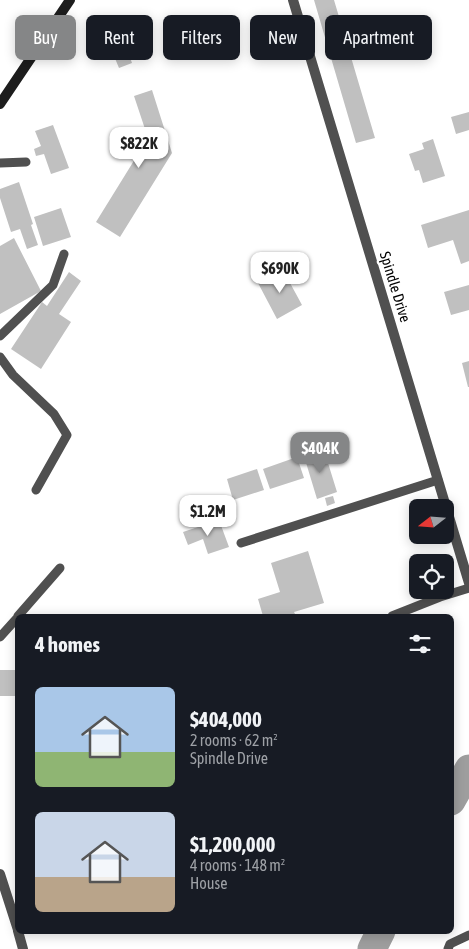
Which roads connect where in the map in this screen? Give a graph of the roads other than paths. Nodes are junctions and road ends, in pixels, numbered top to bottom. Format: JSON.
{"nodes":[{"id":1,"x":70,"y":0,"type":"edge"},
{"id":2,"x":293,"y":0,"type":"edge"},
{"id":3,"x":0,"y":104,"type":"edge"},
{"id":4,"x":26,"y":162,"type":"dead end"},
{"id":5,"x":0,"y":163,"type":"edge"},
{"id":6,"x":64,"y":254,"type":"dead end"},
{"id":7,"x":0,"y":336,"type":"edge"},
{"id":8,"x":0,"y":357,"type":"edge"},
{"id":9,"x":438,"y":480,"type":"junction"},
{"id":10,"x":36,"y":490,"type":"dead end"},
{"id":11,"x":241,"y":543,"type":"dead end"},
{"id":12,"x":60,"y":568,"type":"dead end"},
{"id":13,"x":469,"y":583,"type":"edge"},
{"id":14,"x":469,"y":588,"type":"edge"},
{"id":15,"x":21,"y":614,"type":"edge"},
{"id":16,"x":397,"y":614,"type":"edge"},
{"id":17,"x":15,"y":620,"type":"edge"},
{"id":18,"x":0,"y":637,"type":"edge"},
{"id":19,"x":0,"y":874,"type":"edge"},
{"id":20,"x":15,"y":922,"type":"edge"},
{"id":21,"x":19,"y":934,"type":"edge"},
{"id":22,"x":469,"y":934,"type":"edge"},
{"id":23,"x":23,"y":949,"type":"edge"},
{"id":24,"x":448,"y":949,"type":"edge"}],
"edges":[{"from":1,"to":3,"type":"main road"},
{"from":2,"to":9,"type":"street","name":"Spindle Drive"},
{"from":4,"to":5,"type":"lane"},
{"from":6,"to":7,"type":"lane"},
{"from":8,"to":10,"type":"lane"},
{"from":9,"to":11,"type":"lane"},
{"from":9,"to":13,"type":"street","name":"Spindle Drive"},
{"from":12,"to":15,"type":"lane"},
{"from":14,"to":16,"type":"lane"},
{"from":17,"to":18,"type":"lane"},
{"from":19,"to":20,"type":"street"},
{"from":21,"to":23,"type":"street"},
{"from":22,"to":24,"type":"lane"}]}
